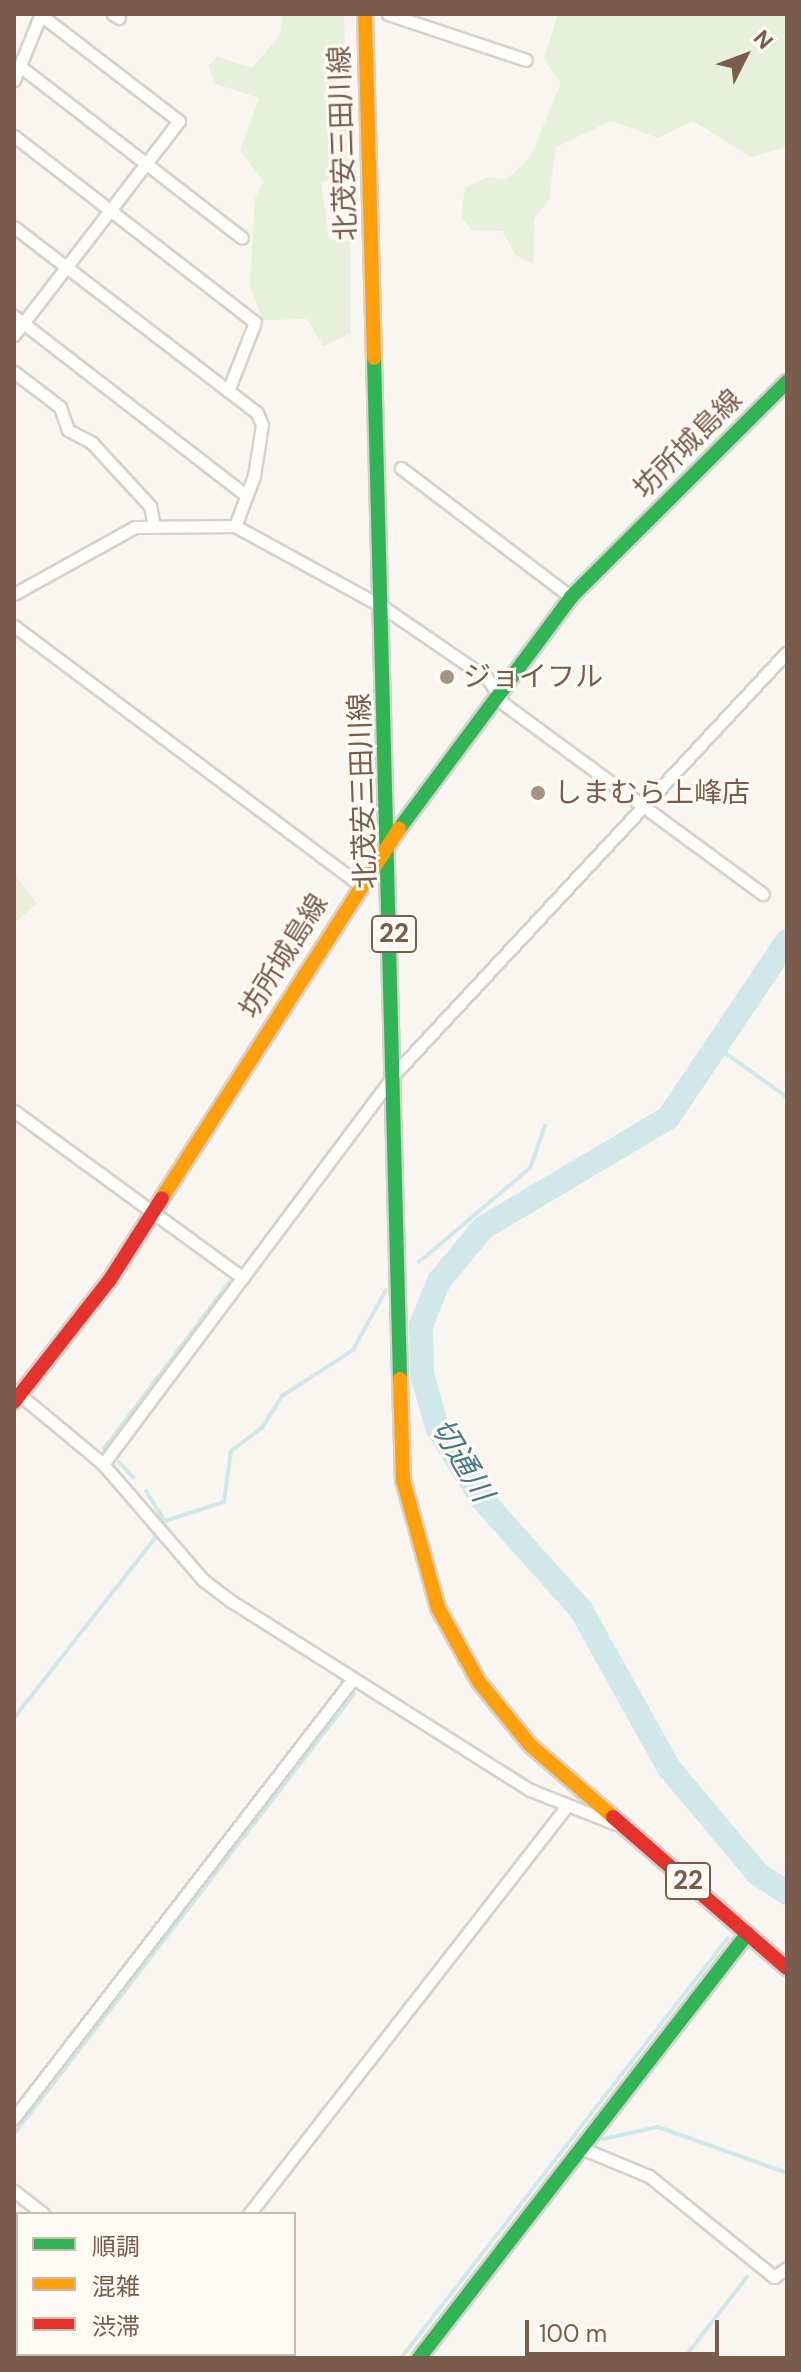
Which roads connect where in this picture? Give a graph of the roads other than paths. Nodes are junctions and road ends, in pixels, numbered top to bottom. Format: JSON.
{"nodes":[{"id":1,"x":41,"y":14,"type":"edge"},
{"id":2,"x":365,"y":14,"type":"edge"},
{"id":3,"x":388,"y":14,"type":"edge"},
{"id":4,"x":526,"y":60,"type":"dead end"},
{"id":5,"x":21,"y":67,"type":"junction"},
{"id":6,"x":14,"y":80,"type":"edge"},
{"id":7,"x":14,"y":136,"type":"edge"},
{"id":8,"x":146,"y":164,"type":"junction"},
{"id":9,"x":110,"y":210,"type":"junction"},
{"id":10,"x":14,"y":227,"type":"edge"},
{"id":11,"x":242,"y":238,"type":"dead end"},
{"id":12,"x":66,"y":268,"type":"junction"},
{"id":13,"x":19,"y":320,"type":"edge"},
{"id":14,"x":14,"y":335,"type":"edge"},
{"id":15,"x":14,"y":372,"type":"edge"},
{"id":16,"x":787,"y":382,"type":"edge"},
{"id":17,"x":228,"y":391,"type":"junction"},
{"id":18,"x":401,"y":468,"type":"dead end"},
{"id":19,"x":247,"y":496,"type":"junction"},
{"id":20,"x":153,"y":522,"type":"junction"},
{"id":21,"x":235,"y":526,"type":"junction"},
{"id":22,"x":14,"y":594,"type":"edge"},
{"id":23,"x":571,"y":597,"type":"junction"},
{"id":24,"x":383,"y":607,"type":"junction"},
{"id":25,"x":14,"y":626,"type":"edge"},
{"id":26,"x":787,"y":652,"type":"edge"},
{"id":27,"x":496,"y":690,"type":"junction"},
{"id":28,"x":642,"y":807,"type":"junction"},
{"id":29,"x":391,"y":839,"type":"junction"},
{"id":30,"x":360,"y":885,"type":"junction"},
{"id":31,"x":763,"y":894,"type":"dead end"},
{"id":32,"x":398,"y":1070,"type":"junction"},
{"id":33,"x":14,"y":1111,"type":"edge"},
{"id":34,"x":154,"y":1210,"type":"junction"},
{"id":35,"x":243,"y":1278,"type":"junction"},
{"id":36,"x":16,"y":1395,"type":"edge"},
{"id":37,"x":103,"y":1464,"type":"junction"},
{"id":38,"x":352,"y":1680,"type":"junction"},
{"id":39,"x":567,"y":1806,"type":"junction"},
{"id":40,"x":625,"y":1827,"type":"junction"},
{"id":41,"x":748,"y":1933,"type":"junction"},
{"id":42,"x":787,"y":1968,"type":"edge"},
{"id":43,"x":14,"y":2118,"type":"edge"},
{"id":44,"x":581,"y":2148,"type":"junction"},
{"id":45,"x":14,"y":2191,"type":"edge"},
{"id":46,"x":40,"y":2212,"type":"edge"},
{"id":47,"x":251,"y":2212,"type":"edge"},
{"id":48,"x":787,"y":2268,"type":"edge"},
{"id":49,"x":419,"y":2358,"type":"edge"}],
"edges":[{"from":1,"to":5,"type":"street"},
{"from":1,"to":8,"type":"street"},
{"from":2,"to":24,"type":"main road","name":"北茂安三田川線","number":"22"},
{"from":3,"to":4,"type":"street"},
{"from":5,"to":6,"type":"street"},
{"from":5,"to":8,"type":"street"},
{"from":7,"to":9,"type":"street"},
{"from":8,"to":9,"type":"street"},
{"from":8,"to":11,"type":"street"},
{"from":9,"to":12,"type":"street"},
{"from":9,"to":17,"type":"street"},
{"from":10,"to":12,"type":"street"},
{"from":12,"to":13,"type":"street"},
{"from":12,"to":17,"type":"street"},
{"from":13,"to":14,"type":"street"},
{"from":13,"to":19,"type":"street"},
{"from":15,"to":20,"type":"street"},
{"from":16,"to":23,"type":"main road","name":"坊所城島線"},
{"from":17,"to":19,"type":"street"},
{"from":18,"to":23,"type":"street"},
{"from":19,"to":21,"type":"street"},
{"from":20,"to":21,"type":"street"},
{"from":20,"to":22,"type":"street"},
{"from":21,"to":24,"type":"street"},
{"from":23,"to":27,"type":"main road","name":"坊所城島線"},
{"from":24,"to":27,"type":"street"},
{"from":24,"to":29,"type":"main road","name":"北茂安三田川線","number":"22"},
{"from":25,"to":30,"type":"street"},
{"from":26,"to":28,"type":"street"},
{"from":27,"to":28,"type":"street"},
{"from":27,"to":29,"type":"main road","name":"坊所城島線"},
{"from":28,"to":31,"type":"street"},
{"from":28,"to":32,"type":"street"},
{"from":29,"to":30,"type":"main road","name":"坊所城島線"},
{"from":29,"to":32,"type":"main road","name":"北茂安三田川線","number":"22"},
{"from":30,"to":34,"type":"main road","name":"坊所城島線"},
{"from":32,"to":35,"type":"street"},
{"from":32,"to":40,"type":"main road","name":"北茂安三田川線","number":"22"},
{"from":33,"to":34,"type":"street"},
{"from":34,"to":35,"type":"street"},
{"from":34,"to":36,"type":"main road","name":"坊所城島線"},
{"from":35,"to":37,"type":"street"},
{"from":36,"to":37,"type":"street"},
{"from":37,"to":38,"type":"street"},
{"from":38,"to":39,"type":"street"},
{"from":38,"to":43,"type":"street"},
{"from":39,"to":40,"type":"street"},
{"from":39,"to":47,"type":"street"},
{"from":40,"to":41,"type":"main road","number":"22"},
{"from":41,"to":42,"type":"main road","number":"22"},
{"from":41,"to":44,"type":"main road"},
{"from":44,"to":48,"type":"street"},
{"from":44,"to":49,"type":"main road"},
{"from":45,"to":46,"type":"street"}]}
